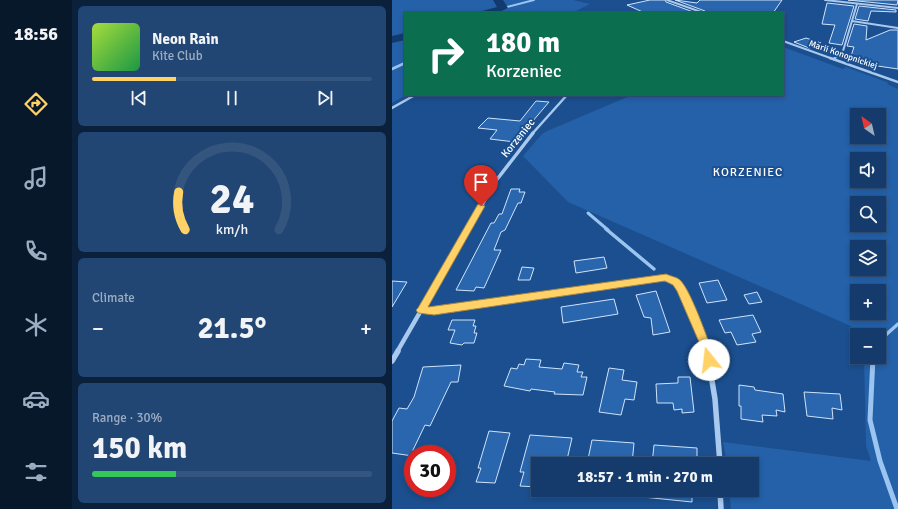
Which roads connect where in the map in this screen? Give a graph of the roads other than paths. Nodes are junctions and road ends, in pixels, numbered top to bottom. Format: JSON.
{"nodes":[{"id":1,"x":667,"y":0,"type":"edge"},
{"id":2,"x":826,"y":0,"type":"edge"},
{"id":3,"x":877,"y":0,"type":"edge"},
{"id":4,"x":857,"y":4,"type":"junction"},
{"id":5,"x":876,"y":6,"type":"junction"},
{"id":6,"x":898,"y":8,"type":"edge"},
{"id":7,"x":701,"y":12,"type":"edge"},
{"id":8,"x":852,"y":21,"type":"junction"},
{"id":9,"x":898,"y":28,"type":"edge"},
{"id":10,"x":784,"y":41,"type":"edge"},
{"id":11,"x":833,"y":59,"type":"junction"},
{"id":12,"x":898,"y":82,"type":"edge"},
{"id":13,"x":413,"y":96,"type":"edge"},
{"id":14,"x":566,"y":96,"type":"edge"},
{"id":15,"x":392,"y":108,"type":"edge"},
{"id":16,"x":421,"y":310,"type":"junction"},
{"id":17,"x":392,"y":361,"type":"edge"},
{"id":18,"x":720,"y":457,"type":"edge"},
{"id":19,"x":720,"y":497,"type":"edge"},
{"id":20,"x":721,"y":509,"type":"edge"}],
"edges":[{"from":1,"to":7,"type":"street"},
{"from":2,"to":4,"type":"street"},
{"from":3,"to":5,"type":"street"},
{"from":4,"to":5,"type":"street"},
{"from":4,"to":8,"type":"street"},
{"from":5,"to":6,"type":"street"},
{"from":8,"to":9,"type":"street"},
{"from":8,"to":11,"type":"street"},
{"from":10,"to":11,"type":"street","name":"Marii Konopnickiej"},
{"from":11,"to":12,"type":"street","name":"Marii Konopnickiej"},
{"from":13,"to":15,"type":"street"},
{"from":14,"to":16,"type":"street","name":"Korzeniec"},
{"from":16,"to":17,"type":"street","name":"Korzeniec"},
{"from":16,"to":18,"type":"street"},
{"from":19,"to":20,"type":"street"}]}
